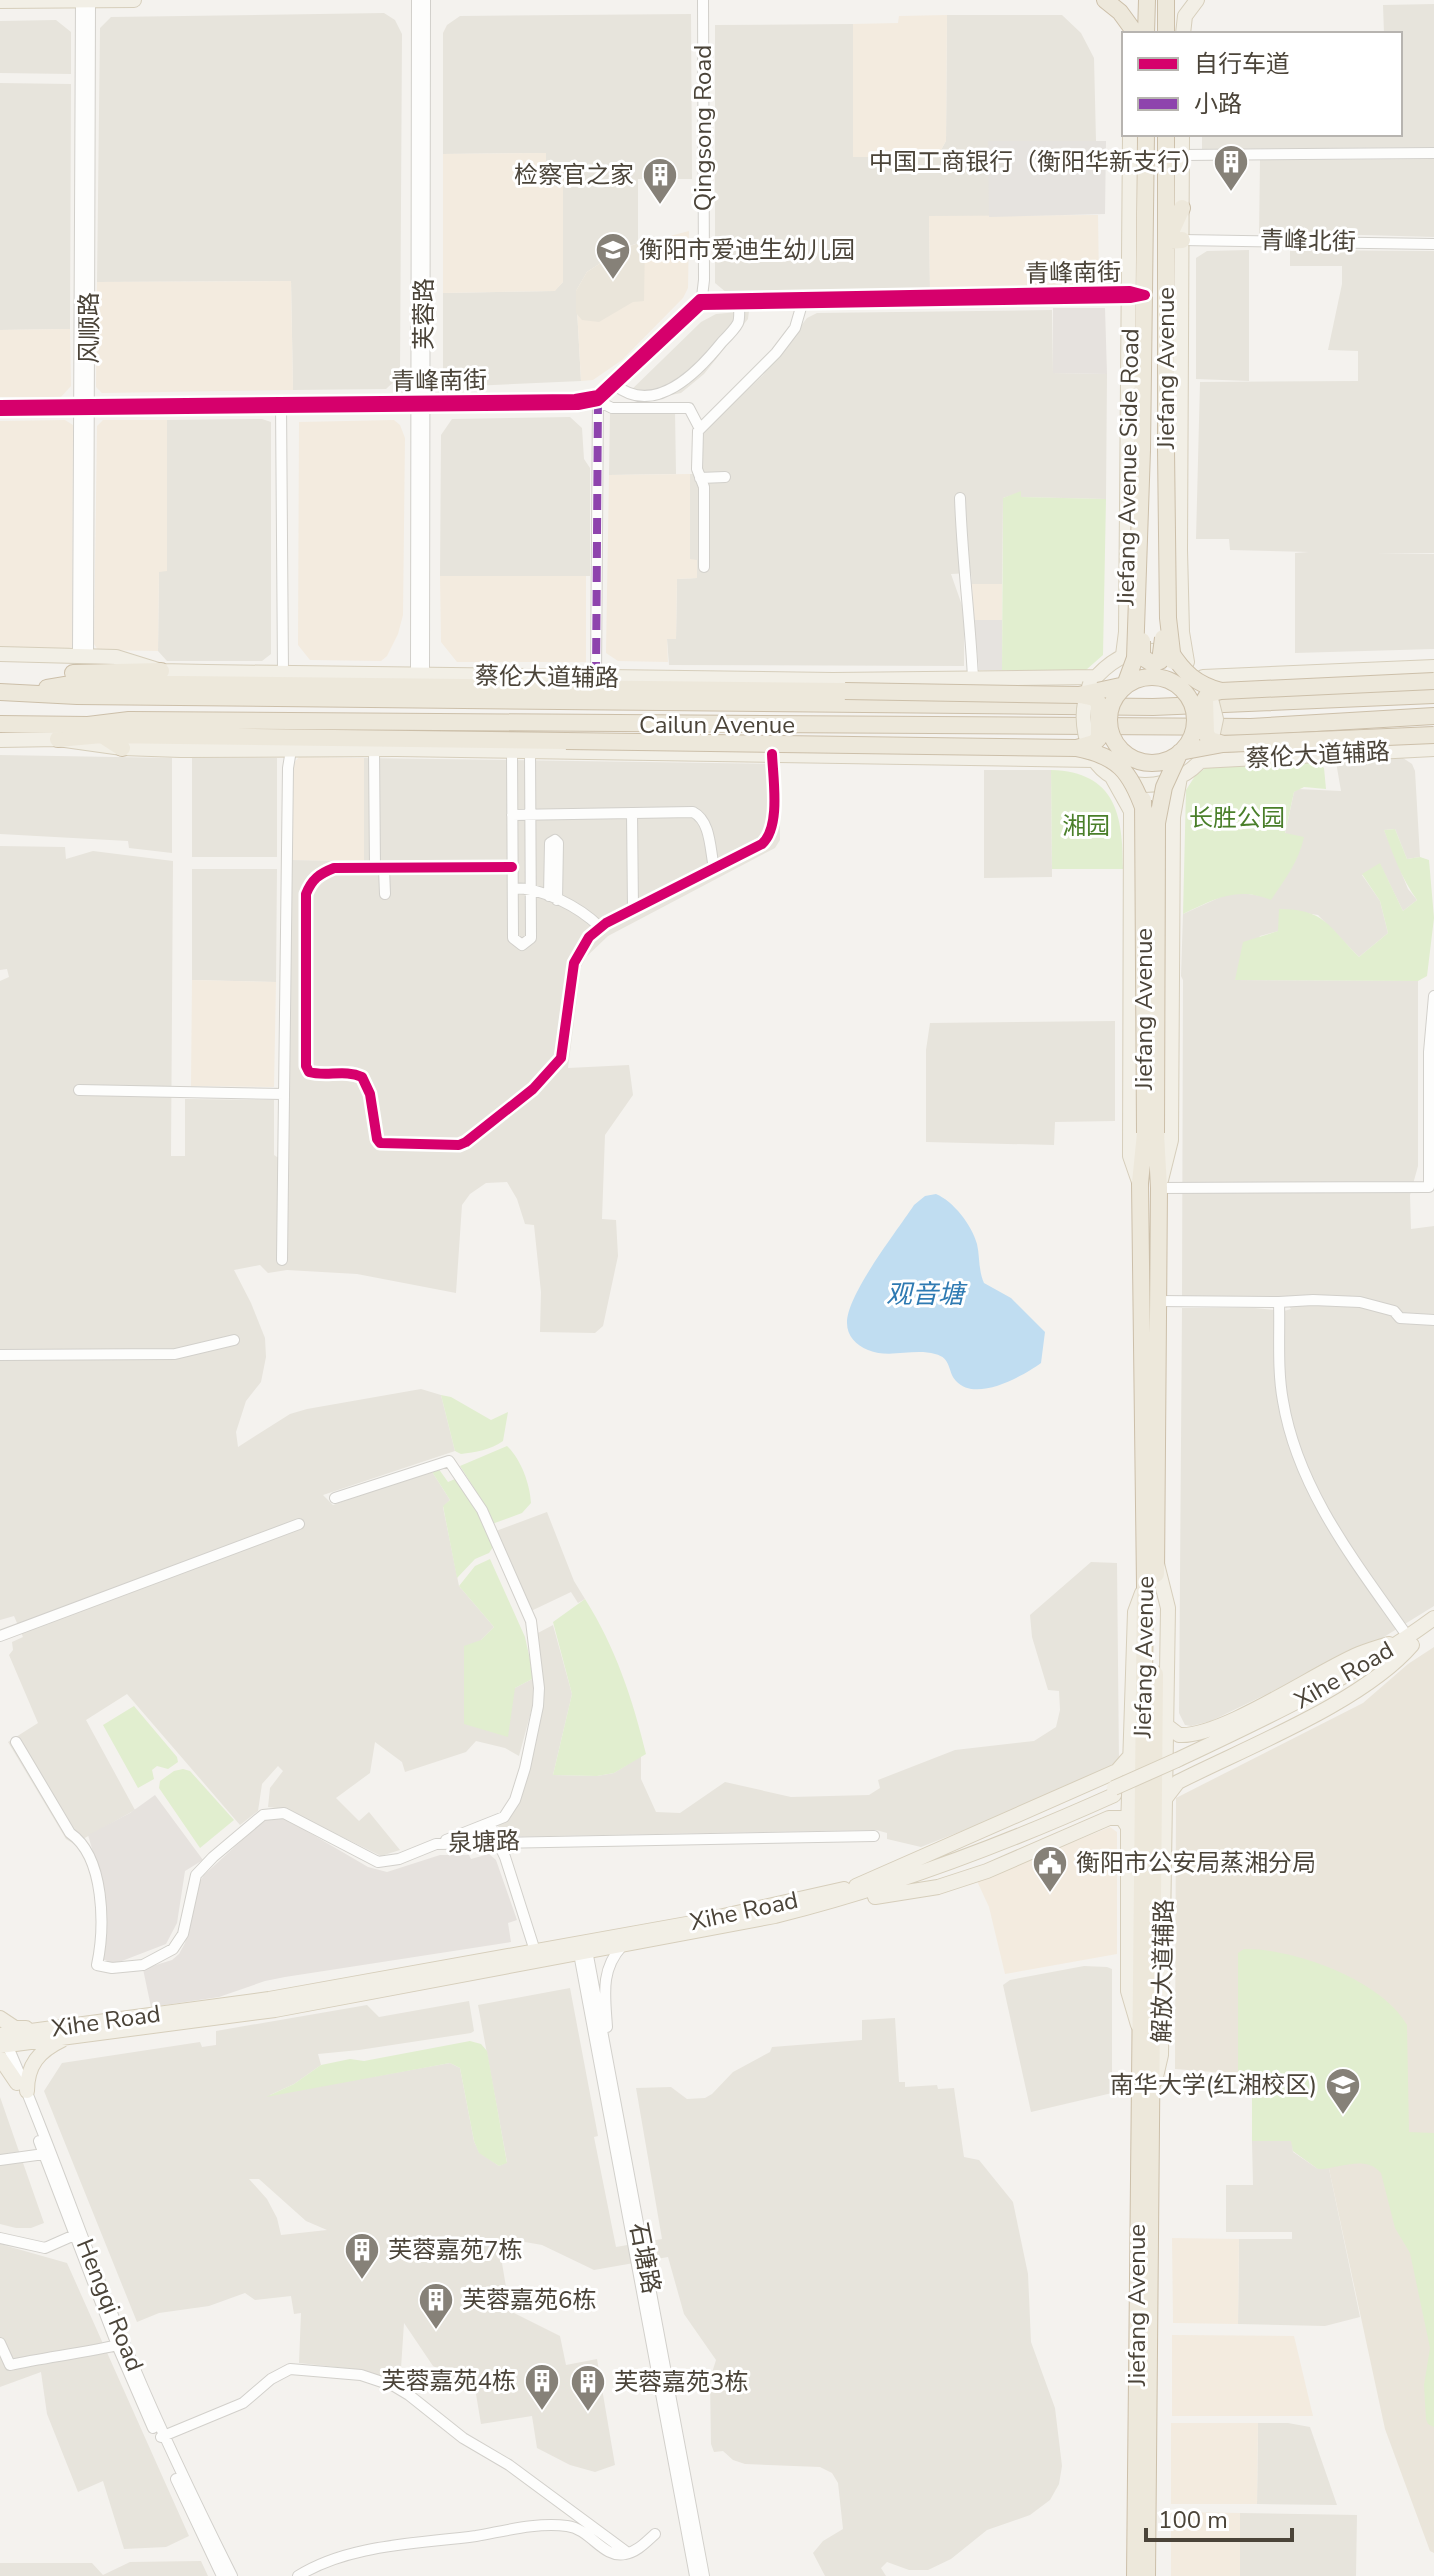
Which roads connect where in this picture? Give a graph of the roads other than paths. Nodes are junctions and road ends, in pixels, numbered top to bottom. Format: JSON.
{"nodes":[{"id":1,"x":81,"y":0,"type":"edge"},
{"id":2,"x":90,"y":0,"type":"edge"},
{"id":3,"x":134,"y":0,"type":"edge"},
{"id":4,"x":417,"y":0,"type":"edge"},
{"id":5,"x":425,"y":0,"type":"edge"},
{"id":6,"x":703,"y":0,"type":"edge"},
{"id":7,"x":1105,"y":0,"type":"edge"},
{"id":8,"x":1147,"y":0,"type":"edge"},
{"id":9,"x":1166,"y":0,"type":"edge"},
{"id":10,"x":1197,"y":0,"type":"edge"},
{"id":11,"x":0,"y":1,"type":"edge"},
{"id":12,"x":1140,"y":32,"type":"edge"},
{"id":13,"x":1166,"y":32,"type":"edge"},
{"id":14,"x":1183,"y":32,"type":"edge"},
{"id":15,"x":1130,"y":136,"type":"edge"},
{"id":16,"x":1146,"y":136,"type":"edge"},
{"id":17,"x":1166,"y":136,"type":"edge"},
{"id":18,"x":1182,"y":136,"type":"edge"},
{"id":19,"x":1434,"y":153,"type":"edge"},
{"id":20,"x":1182,"y":155,"type":"junction"},
{"id":21,"x":1182,"y":208,"type":"joint"},
{"id":22,"x":1174,"y":240,"type":"junction"},
{"id":23,"x":1434,"y":244,"type":"edge"},
{"id":24,"x":1135,"y":295,"type":"junction"},
{"id":25,"x":701,"y":302,"type":"junction"},
{"id":26,"x":739,"y":304,"type":"junction"},
{"id":27,"x":802,"y":304,"type":"junction"},
{"id":28,"x":615,"y":385,"type":"junction"},
{"id":29,"x":598,"y":398,"type":"junction"},
{"id":30,"x":421,"y":404,"type":"junction"},
{"id":31,"x":281,"y":406,"type":"junction"},
{"id":32,"x":0,"y":408,"type":"edge"},
{"id":33,"x":84,"y":408,"type":"junction"},
{"id":34,"x":700,"y":429,"type":"junction"},
{"id":35,"x":725,"y":477,"type":"dead end"},
{"id":36,"x":700,"y":478,"type":"junction"},
{"id":37,"x":960,"y":498,"type":"dead end"},
{"id":38,"x":1140,"y":559,"type":"junction"},
{"id":39,"x":1167,"y":559,"type":"junction"},
{"id":40,"x":704,"y":567,"type":"dead end"},
{"id":41,"x":1136,"y":638,"type":"junction"},
{"id":42,"x":1170,"y":651,"type":"junction"},
{"id":43,"x":0,"y":654,"type":"edge"},
{"id":44,"x":1123,"y":655,"type":"junction"},
{"id":45,"x":83,"y":656,"type":"junction"},
{"id":46,"x":1187,"y":662,"type":"junction"},
{"id":47,"x":1434,"y":667,"type":"edge"},
{"id":48,"x":161,"y":671,"type":"junction"},
{"id":49,"x":973,"y":678,"type":"junction"},
{"id":50,"x":223,"y":679,"type":"junction"},
{"id":51,"x":283,"y":680,"type":"junction"},
{"id":52,"x":421,"y":681,"type":"junction"},
{"id":53,"x":1434,"y":681,"type":"edge"},
{"id":54,"x":596,"y":683,"type":"junction"},
{"id":55,"x":1125,"y":685,"type":"junction"},
{"id":56,"x":1211,"y":685,"type":"junction"},
{"id":57,"x":1090,"y":687,"type":"junction"},
{"id":58,"x":837,"y":688,"type":"junction"},
{"id":59,"x":0,"y":692,"type":"edge"},
{"id":60,"x":18,"y":692,"type":"junction"},
{"id":61,"x":1188,"y":695,"type":"junction"},
{"id":62,"x":1434,"y":695,"type":"edge"},
{"id":63,"x":1434,"y":716,"type":"edge"},
{"id":64,"x":0,"y":724,"type":"edge"},
{"id":65,"x":95,"y":730,"type":"junction"},
{"id":66,"x":1434,"y":735,"type":"edge"},
{"id":67,"x":58,"y":739,"type":"junction"},
{"id":68,"x":0,"y":740,"type":"edge"},
{"id":69,"x":181,"y":743,"type":"junction"},
{"id":70,"x":291,"y":744,"type":"junction"},
{"id":71,"x":1117,"y":745,"type":"junction"},
{"id":72,"x":534,"y":747,"type":"junction"},
{"id":73,"x":122,"y":748,"type":"junction"},
{"id":74,"x":374,"y":749,"type":"junction"},
{"id":75,"x":1434,"y":749,"type":"edge"},
{"id":76,"x":512,"y":751,"type":"junction"},
{"id":77,"x":1180,"y":752,"type":"junction"},
{"id":78,"x":1211,"y":752,"type":"junction"},
{"id":79,"x":1086,"y":753,"type":"junction"},
{"id":80,"x":772,"y":754,"type":"junction"},
{"id":81,"x":1112,"y":777,"type":"junction"},
{"id":82,"x":1180,"y":777,"type":"junction"},
{"id":83,"x":1164,"y":787,"type":"junction"},
{"id":84,"x":1144,"y":810,"type":"junction"},
{"id":85,"x":632,"y":813,"type":"junction"},
{"id":86,"x":512,"y":815,"type":"junction"},
{"id":87,"x":531,"y":815,"type":"junction"},
{"id":88,"x":512,"y":867,"type":"junction"},
{"id":89,"x":380,"y":868,"type":"junction"},
{"id":90,"x":714,"y":868,"type":"junction"},
{"id":91,"x":513,"y":888,"type":"junction"},
{"id":92,"x":531,"y":888,"type":"junction"},
{"id":93,"x":385,"y":894,"type":"dead end"},
{"id":94,"x":633,"y":909,"type":"junction"},
{"id":95,"x":600,"y":927,"type":"junction"},
{"id":96,"x":1434,"y":996,"type":"edge"},
{"id":97,"x":79,"y":1090,"type":"dead end"},
{"id":98,"x":284,"y":1094,"type":"junction"},
{"id":99,"x":1150,"y":1133,"type":"junction"},
{"id":100,"x":1140,"y":1183,"type":"junction"},
{"id":101,"x":1159,"y":1188,"type":"junction"},
{"id":102,"x":1432,"y":1191,"type":"edge"},
{"id":103,"x":282,"y":1260,"type":"dead end"},
{"id":104,"x":1158,"y":1301,"type":"junction"},
{"id":105,"x":1279,"y":1302,"type":"junction"},
{"id":106,"x":1434,"y":1320,"type":"edge"},
{"id":107,"x":234,"y":1340,"type":"dead end"},
{"id":108,"x":0,"y":1355,"type":"edge"},
{"id":109,"x":335,"y":1498,"type":"dead end"},
{"id":110,"x":299,"y":1524,"type":"dead end"},
{"id":111,"x":1156,"y":1562,"type":"junction"},
{"id":112,"x":1145,"y":1585,"type":"junction"},
{"id":113,"x":1434,"y":1618,"type":"edge"},
{"id":114,"x":1434,"y":1630,"type":"edge"},
{"id":115,"x":0,"y":1636,"type":"edge"},
{"id":116,"x":1410,"y":1641,"type":"junction"},
{"id":117,"x":1166,"y":1725,"type":"junction"},
{"id":118,"x":16,"y":1742,"type":"dead end"},
{"id":119,"x":1130,"y":1756,"type":"junction"},
{"id":120,"x":1114,"y":1792,"type":"junction"},
{"id":121,"x":1165,"y":1800,"type":"junction"},
{"id":122,"x":489,"y":1823,"type":"junction"},
{"id":123,"x":1128,"y":1827,"type":"junction"},
{"id":124,"x":874,"y":1836,"type":"dead end"},
{"id":125,"x":498,"y":1842,"type":"junction"},
{"id":126,"x":436,"y":1844,"type":"junction"},
{"id":127,"x":856,"y":1886,"type":"junction"},
{"id":128,"x":823,"y":1904,"type":"junction"},
{"id":129,"x":622,"y":1946,"type":"junction"},
{"id":130,"x":582,"y":1947,"type":"junction"},
{"id":131,"x":535,"y":1951,"type":"junction"},
{"id":132,"x":0,"y":2018,"type":"edge"},
{"id":133,"x":1139,"y":2028,"type":"junction"},
{"id":134,"x":42,"y":2029,"type":"junction"},
{"id":135,"x":71,"y":2035,"type":"junction"},
{"id":136,"x":1,"y":2042,"type":"edge"},
{"id":137,"x":611,"y":2077,"type":"junction"},
{"id":138,"x":22,"y":2087,"type":"junction"},
{"id":139,"x":1152,"y":2093,"type":"junction"},
{"id":140,"x":44,"y":2154,"type":"junction"},
{"id":141,"x":0,"y":2160,"type":"edge"},
{"id":142,"x":76,"y":2234,"type":"junction"},
{"id":143,"x":0,"y":2236,"type":"edge"},
{"id":144,"x":0,"y":2343,"type":"edge"},
{"id":145,"x":120,"y":2344,"type":"junction"},
{"id":146,"x":161,"y":2438,"type":"junction"},
{"id":147,"x":655,"y":2534,"type":"dead end"},
{"id":148,"x":628,"y":2553,"type":"junction"},
{"id":149,"x":222,"y":2576,"type":"edge"},
{"id":150,"x":232,"y":2576,"type":"edge"},
{"id":151,"x":298,"y":2576,"type":"edge"},
{"id":152,"x":695,"y":2576,"type":"edge"},
{"id":153,"x":704,"y":2576,"type":"edge"},
{"id":154,"x":1135,"y":2576,"type":"edge"},
{"id":155,"x":1147,"y":2576,"type":"edge"}],
"edges":[{"from":1,"to":2,"type":"main road"},
{"from":1,"to":11,"type":"main road"},
{"from":1,"to":33,"type":"street","name":"风顺路"},
{"from":2,"to":3,"type":"main road"},
{"from":2,"to":33,"type":"street","name":"风顺路"},
{"from":4,"to":30,"type":"street","name":"芙蓉路"},
{"from":5,"to":30,"type":"street","name":"芙蓉路"},
{"from":6,"to":25,"type":"street","name":"Qingsong Road"},
{"from":7,"to":12,"type":"highway"},
{"from":8,"to":12,"type":"highway"},
{"from":9,"to":13,"type":"highway"},
{"from":10,"to":14,"type":"main road"},
{"from":15,"to":24,"type":"main road","name":"Jiefang Avenue Side Road"},
{"from":16,"to":24,"type":"highway","name":"Jiefang Avenue"},
{"from":17,"to":22,"type":"highway","name":"Jiefang Avenue"},
{"from":18,"to":20,"type":"main road"},
{"from":19,"to":20,"type":"street"},
{"from":20,"to":21,"type":"main road"},
{"from":21,"to":22,"type":"highway"},
{"from":22,"to":23,"type":"street","name":"青峰北街"},
{"from":22,"to":39,"type":"highway","name":"Jiefang Avenue","bridge":true},
{"from":22,"to":46,"type":"main road"},
{"from":24,"to":25,"type":"street","name":"青峰南街"},
{"from":24,"to":27,"type":"street","name":"青峰南街"},
{"from":24,"to":38,"type":"highway","name":"Jiefang Avenue","bridge":true},
{"from":24,"to":44,"type":"main road","name":"Jiefang Avenue Side Road"},
{"from":25,"to":26,"type":"street","name":"青峰南街"},
{"from":25,"to":28,"type":"street"},
{"from":25,"to":29,"type":"street"},
{"from":26,"to":27,"type":"street","name":"青峰南街"},
{"from":26,"to":28,"type":"street"},
{"from":27,"to":34,"type":"street"},
{"from":28,"to":29,"type":"street"},
{"from":29,"to":30,"type":"street","name":"青峰南街"},
{"from":29,"to":34,"type":"street","name":"青峰南街"},
{"from":29,"to":54,"type":"street"},
{"from":30,"to":31,"type":"street","name":"青峰南街"},
{"from":30,"to":52,"type":"street","name":"芙蓉路"},
{"from":31,"to":33,"type":"street","name":"青峰南街"},
{"from":31,"to":51,"type":"street"},
{"from":32,"to":33,"type":"street","name":"青峰南街"},
{"from":33,"to":45,"type":"street","name":"风顺路"},
{"from":34,"to":36,"type":"street"},
{"from":35,"to":36,"type":"street"},
{"from":36,"to":40,"type":"street"},
{"from":37,"to":49,"type":"street"},
{"from":38,"to":39,"type":"highway","bridge":true},
{"from":38,"to":41,"type":"highway","name":"Jiefang Avenue","bridge":true},
{"from":39,"to":42,"type":"highway","name":"Jiefang Avenue","bridge":true},
{"from":41,"to":55,"type":"highway","name":"Jiefang Avenue","bridge":true},
{"from":41,"to":57,"type":"highway","bridge":true},
{"from":42,"to":56,"type":"highway","bridge":true},
{"from":42,"to":61,"type":"highway","name":"Jiefang Avenue","bridge":true},
{"from":43,"to":45,"type":"main road"},
{"from":44,"to":46,"type":"main road"},
{"from":44,"to":57,"type":"main road"},
{"from":45,"to":48,"type":"main road"},
{"from":46,"to":56,"type":"main road"},
{"from":47,"to":56,"type":"main road"},
{"from":48,"to":50,"type":"main road"},
{"from":48,"to":60,"type":"highway"},
{"from":49,"to":57,"type":"main road"},
{"from":49,"to":58,"type":"main road"},
{"from":50,"to":51,"type":"highway"},
{"from":50,"to":60,"type":"highway"},
{"from":51,"to":52,"type":"highway"},
{"from":52,"to":54,"type":"highway"},
{"from":53,"to":56,"type":"highway","bridge":true},
{"from":54,"to":58,"type":"highway"},
{"from":55,"to":57,"type":"highway","bridge":true},
{"from":55,"to":61,"type":"highway","bridge":true},
{"from":55,"to":71,"type":"highway","bridge":true},
{"from":56,"to":78,"type":"highway","bridge":true},
{"from":57,"to":58,"type":"highway","bridge":true},
{"from":57,"to":79,"type":"highway","bridge":true},
{"from":59,"to":60,"type":"highway","name":"Cailun Avenue"},
{"from":60,"to":62,"type":"highway","name":"Cailun Avenue"},
{"from":61,"to":77,"type":"highway","bridge":true},
{"from":63,"to":65,"type":"highway","name":"Cailun Avenue"},
{"from":64,"to":65,"type":"highway","name":"Cailun Avenue"},
{"from":65,"to":67,"type":"highway"},
{"from":65,"to":69,"type":"highway"},
{"from":65,"to":73,"type":"highway"},
{"from":66,"to":78,"type":"highway","bridge":true},
{"from":67,"to":68,"type":"main road"},
{"from":67,"to":73,"type":"main road"},
{"from":69,"to":70,"type":"highway"},
{"from":69,"to":73,"type":"main road"},
{"from":70,"to":72,"type":"highway"},
{"from":70,"to":74,"type":"main road"},
{"from":70,"to":98,"type":"street"},
{"from":71,"to":77,"type":"highway","bridge":true},
{"from":71,"to":84,"type":"highway","name":"Jiefang Avenue","bridge":true},
{"from":72,"to":76,"type":"main road"},
{"from":72,"to":79,"type":"highway","bridge":true},
{"from":72,"to":80,"type":"main road"},
{"from":72,"to":87,"type":"street"},
{"from":74,"to":76,"type":"main road"},
{"from":74,"to":89,"type":"street"},
{"from":75,"to":78,"type":"main road","name":"蔡伦大道辅路"},
{"from":76,"to":86,"type":"street"},
{"from":77,"to":78,"type":"highway","bridge":true},
{"from":77,"to":83,"type":"highway","name":"Jiefang Avenue","bridge":true},
{"from":78,"to":82,"type":"main road"},
{"from":78,"to":83,"type":"highway","bridge":true},
{"from":79,"to":80,"type":"main road"},
{"from":79,"to":81,"type":"main road"},
{"from":79,"to":84,"type":"highway","bridge":true},
{"from":80,"to":90,"type":"street"},
{"from":81,"to":82,"type":"main road"},
{"from":81,"to":100,"type":"main road"},
{"from":82,"to":101,"type":"main road"},
{"from":83,"to":99,"type":"highway","name":"Jiefang Avenue","bridge":true},
{"from":84,"to":99,"type":"highway","name":"Jiefang Avenue","bridge":true},
{"from":85,"to":87,"type":"street"},
{"from":85,"to":90,"type":"street"},
{"from":85,"to":94,"type":"street"},
{"from":86,"to":87,"type":"street"},
{"from":86,"to":88,"type":"street"},
{"from":87,"to":92,"type":"street"},
{"from":88,"to":89,"type":"street"},
{"from":88,"to":91,"type":"street"},
{"from":89,"to":93,"type":"street"},
{"from":89,"to":95,"type":"street"},
{"from":90,"to":94,"type":"street"},
{"from":91,"to":92,"type":"street"},
{"from":91,"to":92,"type":"street"},
{"from":92,"to":95,"type":"street"},
{"from":94,"to":95,"type":"street"},
{"from":96,"to":102,"type":"street"},
{"from":97,"to":98,"type":"street"},
{"from":98,"to":103,"type":"street"},
{"from":99,"to":100,"type":"highway","name":"Jiefang Avenue"},
{"from":99,"to":101,"type":"highway","name":"Jiefang Avenue"},
{"from":100,"to":112,"type":"highway","name":"Jiefang Avenue"},
{"from":101,"to":102,"type":"street"},
{"from":101,"to":104,"type":"highway","name":"Jiefang Avenue"},
{"from":104,"to":105,"type":"street"},
{"from":104,"to":111,"type":"highway","name":"Jiefang Avenue"},
{"from":105,"to":106,"type":"street"},
{"from":105,"to":116,"type":"street"},
{"from":107,"to":108,"type":"street"},
{"from":109,"to":122,"type":"street"},
{"from":110,"to":115,"type":"street"},
{"from":111,"to":117,"type":"main road","name":"解放大道辅路"},
{"from":111,"to":139,"type":"highway","name":"Jiefang Avenue"},
{"from":112,"to":119,"type":"main road","name":"解放大道辅路"},
{"from":112,"to":133,"type":"highway","name":"Jiefang Avenue"},
{"from":113,"to":116,"type":"main road","name":"Xihe Road"},
{"from":114,"to":116,"type":"main road","name":"Xihe Road"},
{"from":116,"to":117,"type":"main road"},
{"from":116,"to":120,"type":"main road","name":"Xihe Road","bridge":true},
{"from":116,"to":121,"type":"main road"},
{"from":117,"to":121,"type":"main road","name":"解放大道辅路"},
{"from":118,"to":126,"type":"street","name":"泉塘路"},
{"from":119,"to":123,"type":"main road","name":"解放大道辅路"},
{"from":119,"to":127,"type":"main road"},
{"from":120,"to":127,"type":"main road","name":"Xihe Road"},
{"from":120,"to":128,"type":"main road","name":"Xihe Road"},
{"from":121,"to":139,"type":"main road","name":"解放大道辅路"},
{"from":122,"to":125,"type":"street"},
{"from":122,"to":126,"type":"street"},
{"from":123,"to":128,"type":"main road"},
{"from":123,"to":133,"type":"main road","name":"解放大道辅路"},
{"from":124,"to":125,"type":"street","name":"泉塘路"},
{"from":125,"to":126,"type":"street","name":"泉塘路"},
{"from":125,"to":131,"type":"street"},
{"from":127,"to":130,"type":"main road","name":"Xihe Road"},
{"from":128,"to":129,"type":"main road","name":"Xihe Road"},
{"from":129,"to":130,"type":"main road","name":"Xihe Road"},
{"from":129,"to":137,"type":"street"},
{"from":130,"to":131,"type":"main road","name":"Xihe Road"},
{"from":130,"to":135,"type":"main road","name":"Xihe Road"},
{"from":130,"to":137,"type":"street","name":"石塘路"},
{"from":130,"to":152,"type":"street","name":"石塘路"},
{"from":131,"to":134,"type":"main road","name":"Xihe Road"},
{"from":132,"to":134,"type":"main road"},
{"from":133,"to":154,"type":"highway","name":"Jiefang Avenue"},
{"from":134,"to":136,"type":"main road","name":"Xihe Road"},
{"from":135,"to":136,"type":"main road","name":"Xihe Road"},
{"from":135,"to":138,"type":"main road"},
{"from":136,"to":138,"type":"main road"},
{"from":137,"to":153,"type":"street","name":"石塘路"},
{"from":138,"to":140,"type":"street","name":"Hengqi Road"},
{"from":138,"to":142,"type":"street","name":"Hengqi Road"},
{"from":139,"to":155,"type":"highway","name":"Jiefang Avenue"},
{"from":140,"to":141,"type":"street"},
{"from":140,"to":142,"type":"street","name":"Hengqi Road"},
{"from":142,"to":143,"type":"street"},
{"from":142,"to":145,"type":"street","name":"Hengqi Road"},
{"from":144,"to":145,"type":"street"},
{"from":145,"to":146,"type":"street","name":"Hengqi Road"},
{"from":146,"to":148,"type":"street"},
{"from":146,"to":149,"type":"street","name":"Hengqi Road"},
{"from":146,"to":150,"type":"street","name":"Hengqi Road"},
{"from":147,"to":148,"type":"street"},
{"from":148,"to":151,"type":"street"}]}
